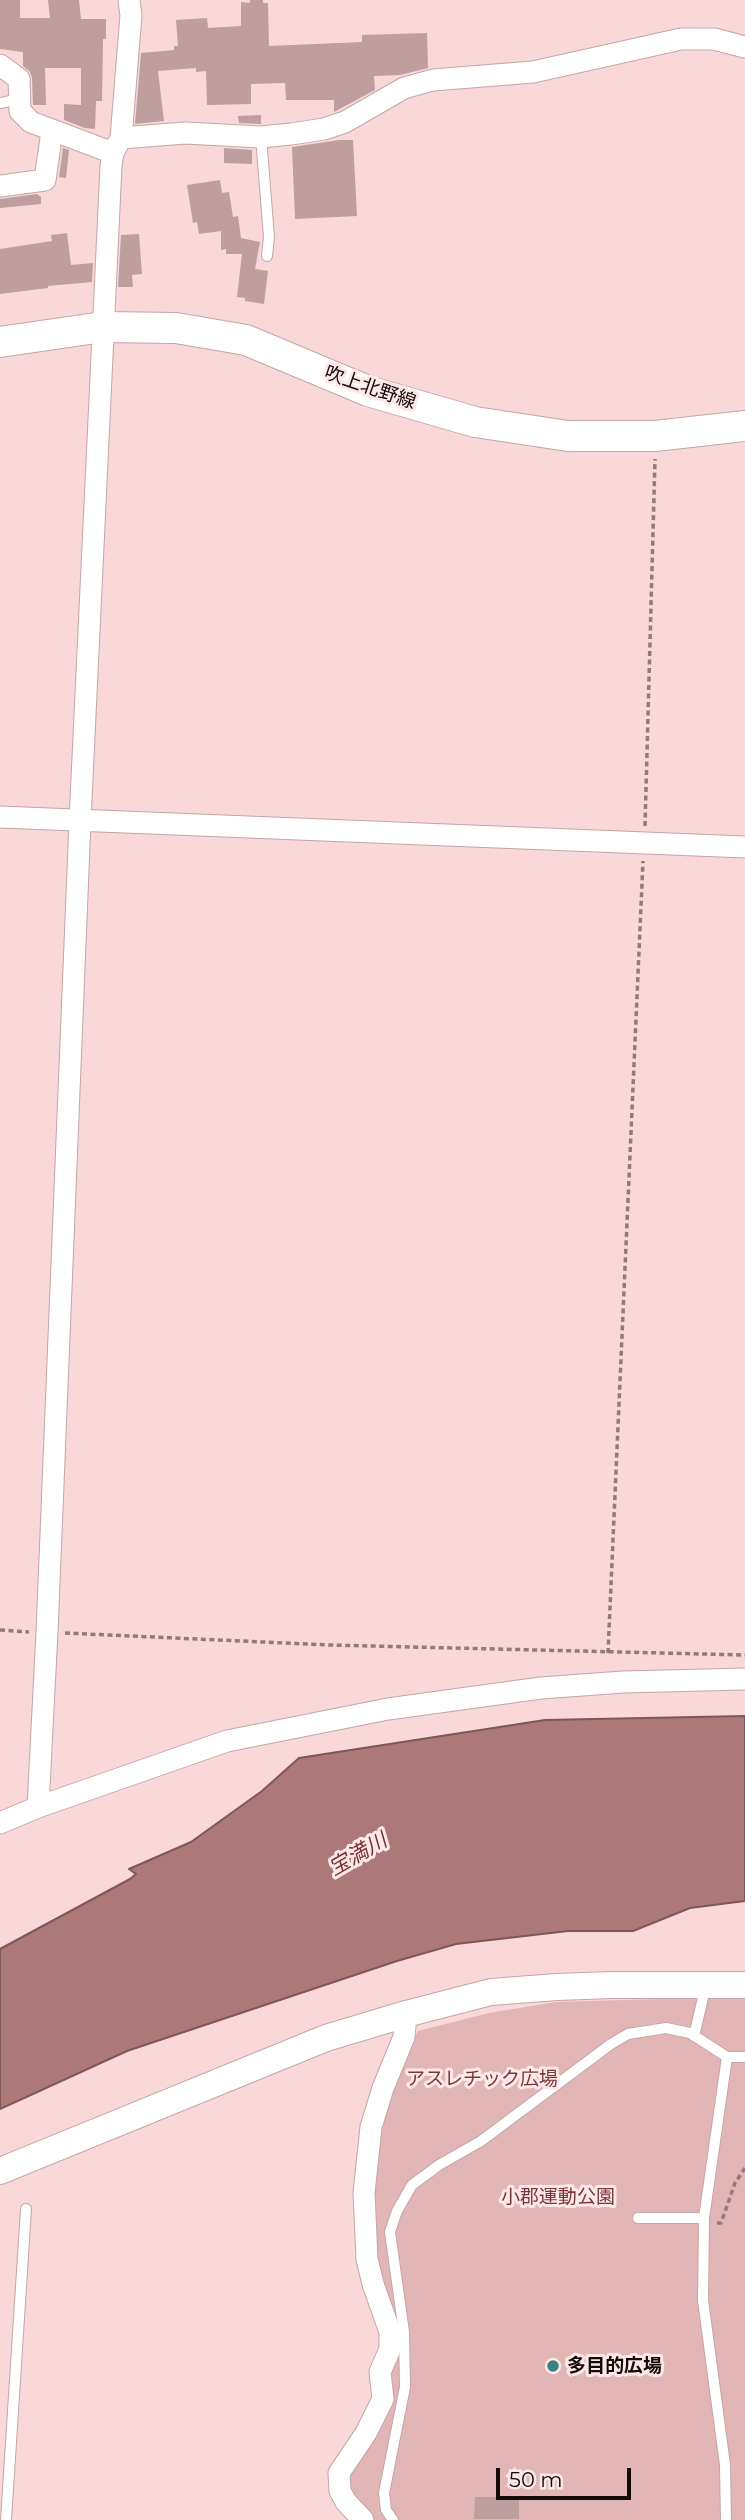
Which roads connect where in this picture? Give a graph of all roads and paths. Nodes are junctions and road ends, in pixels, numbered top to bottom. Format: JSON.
{"nodes":[{"id":1,"x":129,"y":0,"type":"edge"},
{"id":2,"x":745,"y":47,"type":"edge"},
{"id":3,"x":0,"y":65,"type":"edge"},
{"id":4,"x":10,"y":101,"type":"edge"},
{"id":5,"x":52,"y":131,"type":"junction"},
{"id":6,"x":261,"y":137,"type":"junction"},
{"id":7,"x":117,"y":145,"type":"junction"},
{"id":8,"x":0,"y":186,"type":"edge"},
{"id":9,"x":267,"y":256,"type":"dead end"},
{"id":10,"x":103,"y":327,"type":"junction"},
{"id":11,"x":0,"y":342,"type":"edge"},
{"id":12,"x":745,"y":426,"type":"edge"},
{"id":13,"x":655,"y":436,"type":"junction"},
{"id":14,"x":0,"y":817,"type":"edge"},
{"id":15,"x":80,"y":821,"type":"junction"},
{"id":16,"x":644,"y":842,"type":"junction"},
{"id":17,"x":745,"y":846,"type":"edge"},
{"id":18,"x":0,"y":1630,"type":"edge"},
{"id":19,"x":47,"y":1632,"type":"junction"},
{"id":20,"x":608,"y":1653,"type":"junction"},
{"id":21,"x":745,"y":1655,"type":"edge"},
{"id":22,"x":745,"y":1679,"type":"edge"},
{"id":23,"x":38,"y":1807,"type":"junction"},
{"id":24,"x":0,"y":1823,"type":"edge"},
{"id":25,"x":706,"y":1985,"type":"junction"},
{"id":26,"x":745,"y":1985,"type":"edge"},
{"id":27,"x":406,"y":2014,"type":"junction"},
{"id":28,"x":694,"y":2036,"type":"junction"},
{"id":29,"x":727,"y":2057,"type":"junction"},
{"id":30,"x":745,"y":2057,"type":"edge"},
{"id":31,"x":745,"y":2168,"type":"edge"},
{"id":32,"x":0,"y":2171,"type":"edge"},
{"id":33,"x":26,"y":2209,"type":"dead end"},
{"id":34,"x":638,"y":2218,"type":"dead end"},
{"id":35,"x":704,"y":2222,"type":"junction"},
{"id":36,"x":6,"y":2520,"type":"edge"},
{"id":37,"x":363,"y":2520,"type":"edge"},
{"id":38,"x":393,"y":2520,"type":"edge"},
{"id":39,"x":726,"y":2520,"type":"edge"}],
"edges":[{"from":1,"to":7,"type":"street"},
{"from":2,"to":6,"type":"street"},
{"from":3,"to":4,"type":"street"},
{"from":4,"to":5,"type":"street"},
{"from":5,"to":7,"type":"street"},
{"from":5,"to":8,"type":"street"},
{"from":6,"to":7,"type":"street"},
{"from":6,"to":9,"type":"lane"},
{"from":7,"to":10,"type":"street"},
{"from":10,"to":11,"type":"main road","name":"吹上北野線"},
{"from":10,"to":13,"type":"main road","name":"吹上北野線"},
{"from":10,"to":15,"type":"street"},
{"from":12,"to":13,"type":"main road","name":"吹上北野線"},
{"from":13,"to":16,"type":"path"},
{"from":14,"to":15,"type":"street"},
{"from":15,"to":16,"type":"street"},
{"from":15,"to":19,"type":"street"},
{"from":16,"to":17,"type":"street"},
{"from":16,"to":20,"type":"path"},
{"from":18,"to":19,"type":"path"},
{"from":19,"to":20,"type":"path"},
{"from":19,"to":23,"type":"street"},
{"from":20,"to":21,"type":"path"},
{"from":22,"to":23,"type":"street"},
{"from":23,"to":24,"type":"street"},
{"from":25,"to":26,"type":"street"},
{"from":25,"to":27,"type":"street"},
{"from":25,"to":28,"type":"lane"},
{"from":27,"to":32,"type":"street"},
{"from":27,"to":37,"type":"street"},
{"from":28,"to":29,"type":"lane"},
{"from":28,"to":38,"type":"lane"},
{"from":29,"to":30,"type":"lane"},
{"from":29,"to":35,"type":"lane"},
{"from":31,"to":35,"type":"path"},
{"from":33,"to":36,"type":"lane"},
{"from":34,"to":35,"type":"lane"},
{"from":35,"to":39,"type":"lane"}]}
